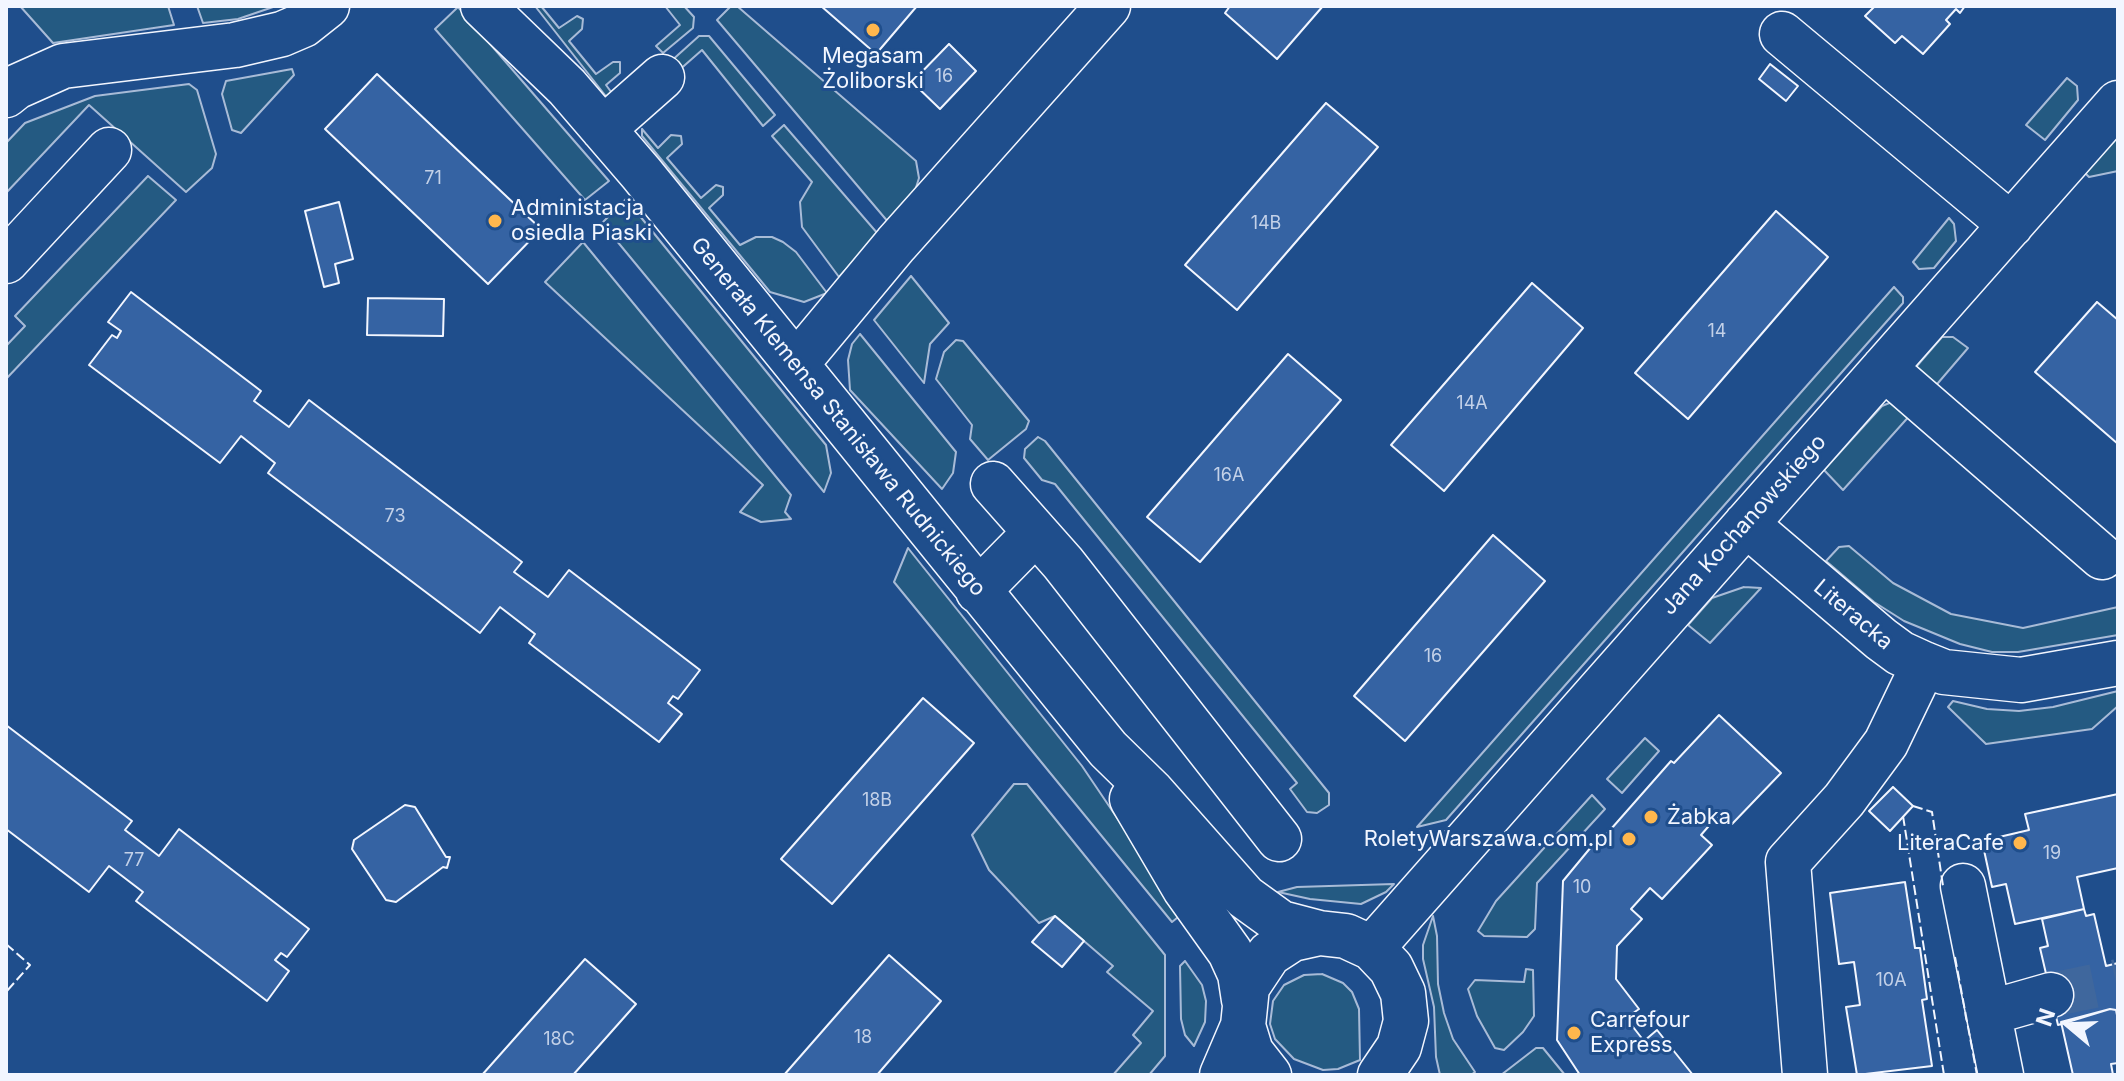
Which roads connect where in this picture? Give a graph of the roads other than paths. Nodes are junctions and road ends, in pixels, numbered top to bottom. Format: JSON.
{"nodes":[{"id":1,"x":327,"y":6,"type":"edge"},
{"id":2,"x":483,"y":6,"type":"edge"},
{"id":3,"x":515,"y":6,"type":"edge"},
{"id":4,"x":1108,"y":6,"type":"edge"},
{"id":5,"x":1782,"y":34,"type":"dead end"},
{"id":6,"x":662,"y":77,"type":"dead end"},
{"id":7,"x":567,"y":87,"type":"junction"},
{"id":8,"x":6,"y":95,"type":"edge"},
{"id":9,"x":2118,"y":103,"type":"edge"},
{"id":10,"x":603,"y":129,"type":"junction"},
{"id":11,"x":109,"y":150,"type":"dead end"},
{"id":12,"x":2011,"y":225,"type":"junction"},
{"id":13,"x":6,"y":261,"type":"edge"},
{"id":14,"x":797,"y":363,"type":"junction"},
{"id":15,"x":1884,"y":368,"type":"junction"},
{"id":16,"x":993,"y":484,"type":"dead end"},
{"id":17,"x":1746,"y":524,"type":"junction"},
{"id":18,"x":1035,"y":533,"type":"junction"},
{"id":19,"x":2102,"y":557,"type":"dead end"},
{"id":20,"x":978,"y":591,"type":"junction"},
{"id":21,"x":2118,"y":663,"type":"edge"},
{"id":22,"x":1924,"y":664,"type":"junction"},
{"id":23,"x":1108,"y":749,"type":"junction"},
{"id":24,"x":1279,"y":839,"type":"dead end"},
{"id":25,"x":1963,"y":886,"type":"dead end"},
{"id":26,"x":1319,"y":933,"type":"junction"},
{"id":27,"x":1372,"y":948,"type":"junction"},
{"id":28,"x":2051,"y":995,"type":"tunnel mouth"},
{"id":29,"x":1243,"y":1013,"type":"junction"},
{"id":30,"x":1988,"y":1013,"type":"junction"},
{"id":31,"x":1393,"y":1066,"type":"edge"},
{"id":32,"x":1222,"y":1075,"type":"edge"},
{"id":33,"x":1269,"y":1075,"type":"edge"},
{"id":34,"x":1805,"y":1075,"type":"edge"},
{"id":35,"x":2001,"y":1075,"type":"edge"}],
"edges":[{"from":1,"to":8,"type":"street"},
{"from":2,"to":7,"type":"street","name":"Generała Klemensa Stanisława Rudnickiego"},
{"from":3,"to":7,"type":"street","name":"Generała Klemensa Stanisława Rudnickiego"},
{"from":4,"to":14,"type":"street"},
{"from":5,"to":12,"type":"street"},
{"from":6,"to":10,"type":"street"},
{"from":7,"to":10,"type":"street","name":"Generała Klemensa Stanisława Rudnickiego"},
{"from":9,"to":12,"type":"street","name":"Jana Kochanowskiego"},
{"from":10,"to":14,"type":"street","name":"Generała Klemensa Stanisława Rudnickiego"},
{"from":11,"to":13,"type":"street"},
{"from":12,"to":15,"type":"street","name":"Jana Kochanowskiego"},
{"from":14,"to":20,"type":"street","name":"Generała Klemensa Stanisława Rudnickiego"},
{"from":15,"to":17,"type":"street","name":"Jana Kochanowskiego"},
{"from":15,"to":19,"type":"street"},
{"from":16,"to":18,"type":"street"},
{"from":17,"to":22,"type":"street","name":"Literacka"},
{"from":17,"to":27,"type":"street","name":"Jana Kochanowskiego"},
{"from":18,"to":20,"type":"street"},
{"from":18,"to":24,"type":"street"},
{"from":20,"to":23,"type":"street","name":"Generała Klemensa Stanisława Rudnickiego"},
{"from":21,"to":22,"type":"street","name":"Literacka"},
{"from":22,"to":34,"type":"street"},
{"from":23,"to":26,"type":"street","name":"Generała Klemensa Stanisława Rudnickiego"},
{"from":23,"to":29,"type":"street","name":"Generała Klemensa Stanisława Rudnickiego"},
{"from":25,"to":30,"type":"street"},
{"from":26,"to":27,"type":"street","name":"Generała Klemensa Stanisława Rudnickiego"},
{"from":26,"to":29,"type":"street"},
{"from":27,"to":31,"type":"street"},
{"from":28,"to":30,"type":"street"},
{"from":29,"to":32,"type":"street"},
{"from":29,"to":33,"type":"street","name":"Generała Klemensa Stanisława Rudnickiego"},
{"from":30,"to":35,"type":"street"}]}
